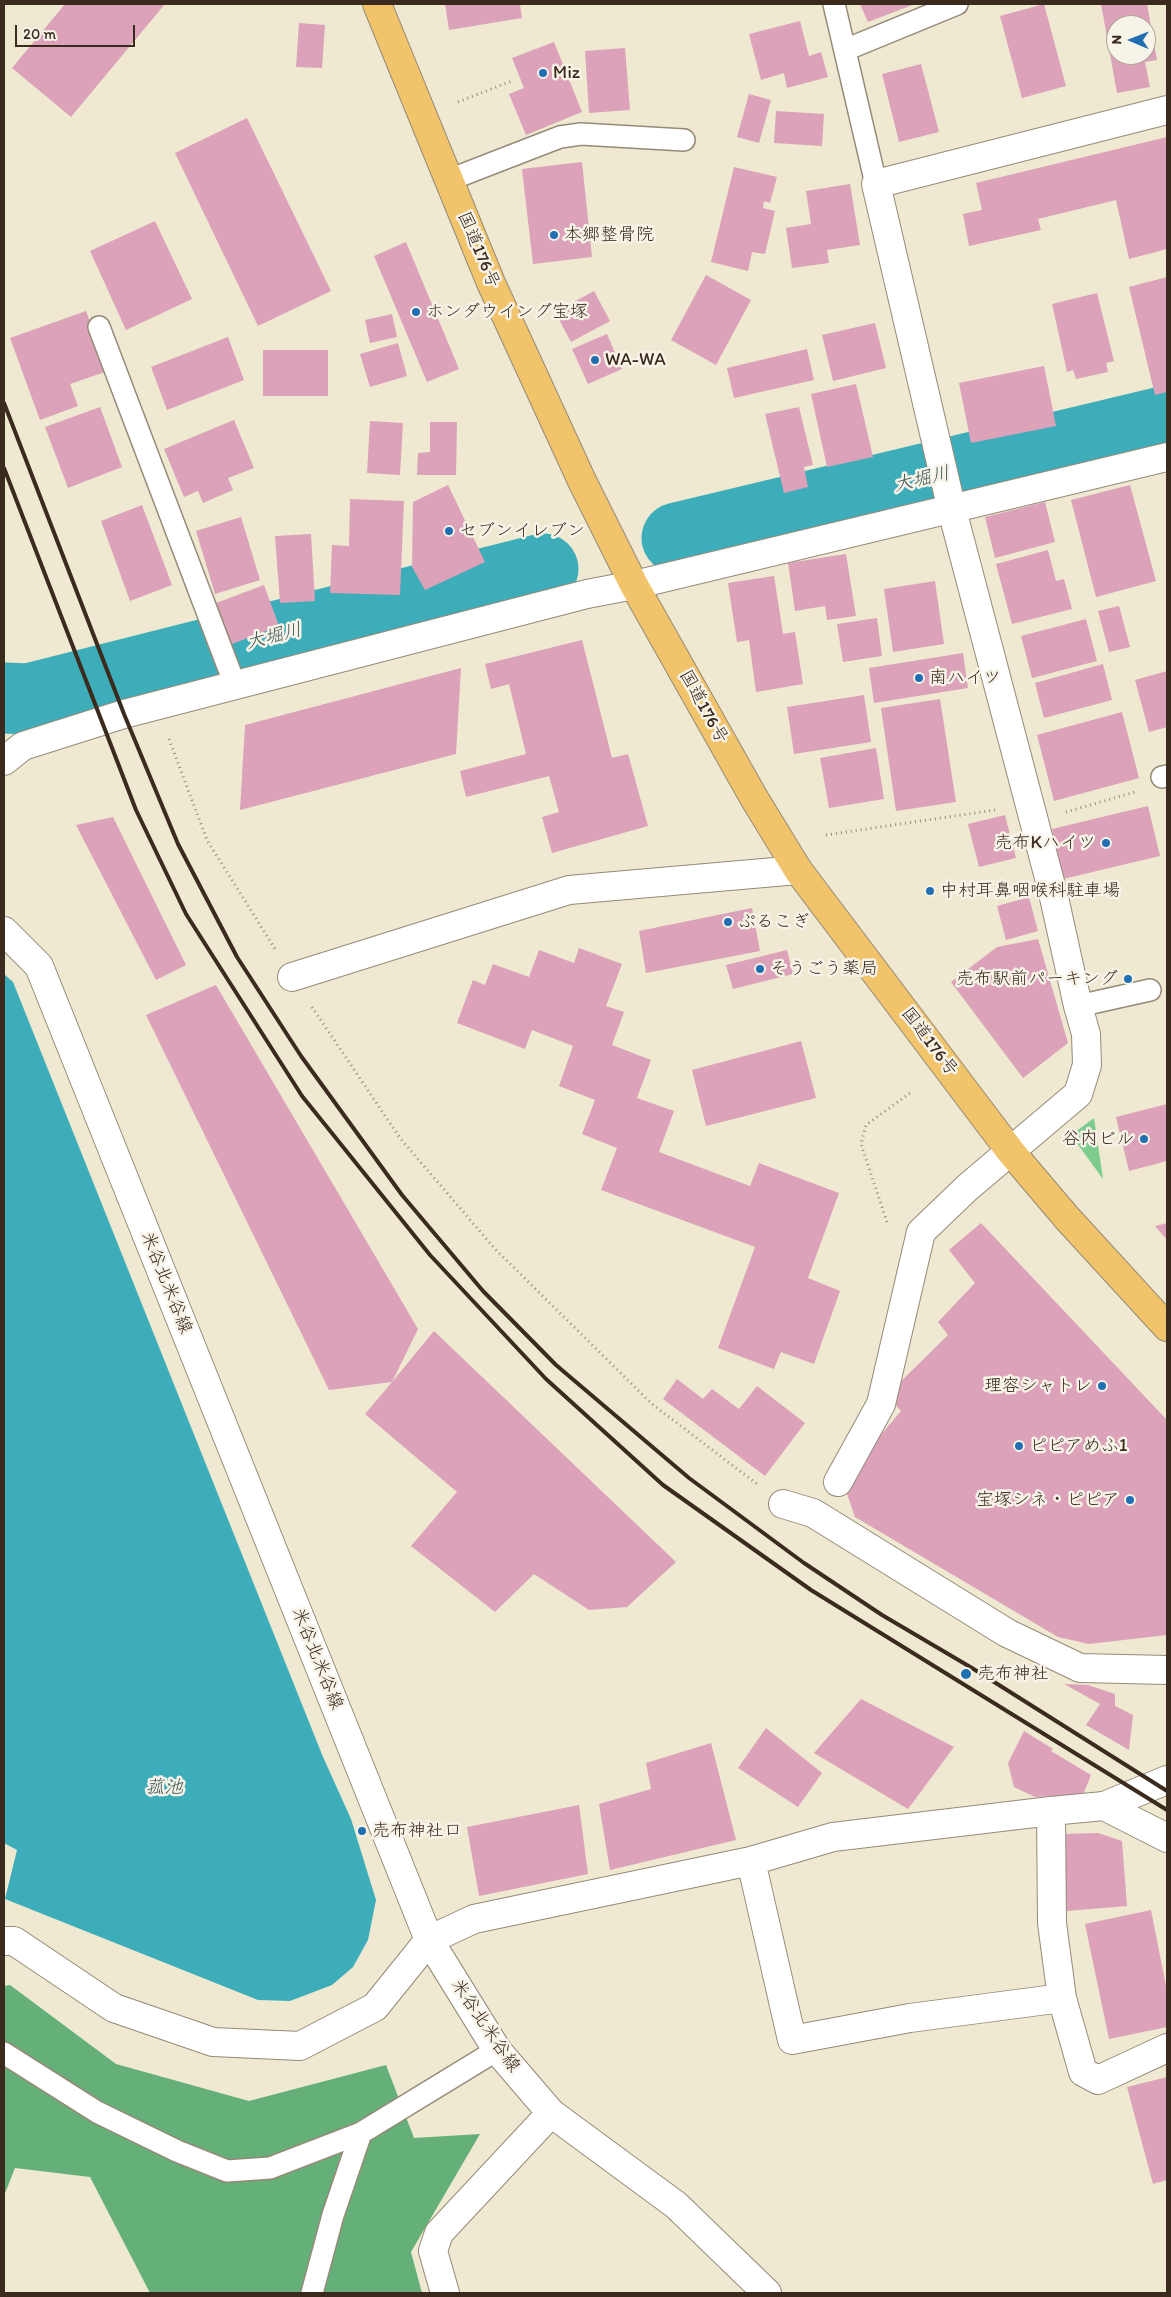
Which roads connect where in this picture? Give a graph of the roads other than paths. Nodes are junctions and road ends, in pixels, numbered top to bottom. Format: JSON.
{"nodes":[{"id":1,"x":377,"y":4,"type":"edge"},
{"id":2,"x":834,"y":4,"type":"edge"},
{"id":3,"x":957,"y":4,"type":"edge"},
{"id":4,"x":845,"y":50,"type":"junction"},
{"id":5,"x":1167,"y":110,"type":"edge"},
{"id":6,"x":684,"y":140,"type":"dead end"},
{"id":7,"x":449,"y":180,"type":"junction"},
{"id":8,"x":876,"y":184,"type":"junction"},
{"id":9,"x":99,"y":327,"type":"dead end"},
{"id":10,"x":1167,"y":457,"type":"edge"},
{"id":11,"x":952,"y":510,"type":"junction"},
{"id":12,"x":634,"y":585,"type":"junction"},
{"id":13,"x":235,"y":685,"type":"junction"},
{"id":14,"x":4,"y":761,"type":"edge"},
{"id":15,"x":798,"y":870,"type":"junction"},
{"id":16,"x":4,"y":931,"type":"edge"},
{"id":17,"x":292,"y":977,"type":"road end"},
{"id":18,"x":1150,"y":990,"type":"dead end"},
{"id":19,"x":1078,"y":1006,"type":"junction"},
{"id":20,"x":1011,"y":1152,"type":"junction"},
{"id":21,"x":1167,"y":1327,"type":"edge"},
{"id":22,"x":838,"y":1482,"type":"dead end"},
{"id":23,"x":783,"y":1504,"type":"road end"},
{"id":24,"x":1167,"y":1670,"type":"edge"},
{"id":25,"x":1167,"y":1780,"type":"edge"},
{"id":26,"x":1104,"y":1806,"type":"junction"},
{"id":27,"x":1051,"y":1811,"type":"junction"},
{"id":28,"x":1167,"y":1838,"type":"edge"},
{"id":29,"x":751,"y":1861,"type":"junction"},
{"id":30,"x":429,"y":1940,"type":"junction"},
{"id":31,"x":4,"y":1941,"type":"edge"},
{"id":32,"x":1062,"y":1998,"type":"junction"},
{"id":33,"x":1167,"y":2048,"type":"edge"},
{"id":34,"x":497,"y":2050,"type":"junction"},
{"id":35,"x":4,"y":2053,"type":"edge"},
{"id":36,"x":551,"y":2113,"type":"junction"},
{"id":37,"x":361,"y":2133,"type":"junction"},
{"id":38,"x":312,"y":2293,"type":"edge"},
{"id":39,"x":444,"y":2293,"type":"edge"},
{"id":40,"x":767,"y":2293,"type":"edge"}],
"edges":[{"from":1,"to":7,"type":"highway","name":"国道176号"},
{"from":2,"to":4,"type":"lane"},
{"from":3,"to":4,"type":"lane"},
{"from":4,"to":8,"type":"lane"},
{"from":5,"to":8,"type":"street"},
{"from":6,"to":7,"type":"lane"},
{"from":7,"to":12,"type":"highway","name":"国道176号"},
{"from":8,"to":11,"type":"street"},
{"from":9,"to":13,"type":"lane"},
{"from":10,"to":11,"type":"street"},
{"from":11,"to":12,"type":"street"},
{"from":11,"to":19,"type":"street"},
{"from":12,"to":13,"type":"street"},
{"from":12,"to":15,"type":"highway","name":"国道176号"},
{"from":13,"to":14,"type":"street"},
{"from":15,"to":17,"type":"street"},
{"from":15,"to":20,"type":"highway","name":"国道176号"},
{"from":16,"to":30,"type":"street","name":"米谷北米谷線"},
{"from":18,"to":19,"type":"lane"},
{"from":19,"to":20,"type":"street"},
{"from":20,"to":21,"type":"highway","name":"国道176号"},
{"from":20,"to":22,"type":"street"},
{"from":23,"to":24,"type":"street"},
{"from":25,"to":26,"type":"street"},
{"from":26,"to":27,"type":"street"},
{"from":26,"to":28,"type":"street"},
{"from":27,"to":29,"type":"street"},
{"from":27,"to":32,"type":"street"},
{"from":29,"to":30,"type":"street"},
{"from":29,"to":32,"type":"street"},
{"from":30,"to":31,"type":"street"},
{"from":30,"to":34,"type":"street","name":"米谷北米谷線"},
{"from":32,"to":33,"type":"street"},
{"from":34,"to":36,"type":"street","name":"米谷北米谷線"},
{"from":34,"to":37,"type":"lane"},
{"from":35,"to":37,"type":"lane"},
{"from":36,"to":39,"type":"street"},
{"from":36,"to":40,"type":"street","name":"米谷北米谷線"},
{"from":37,"to":38,"type":"lane"}]}
